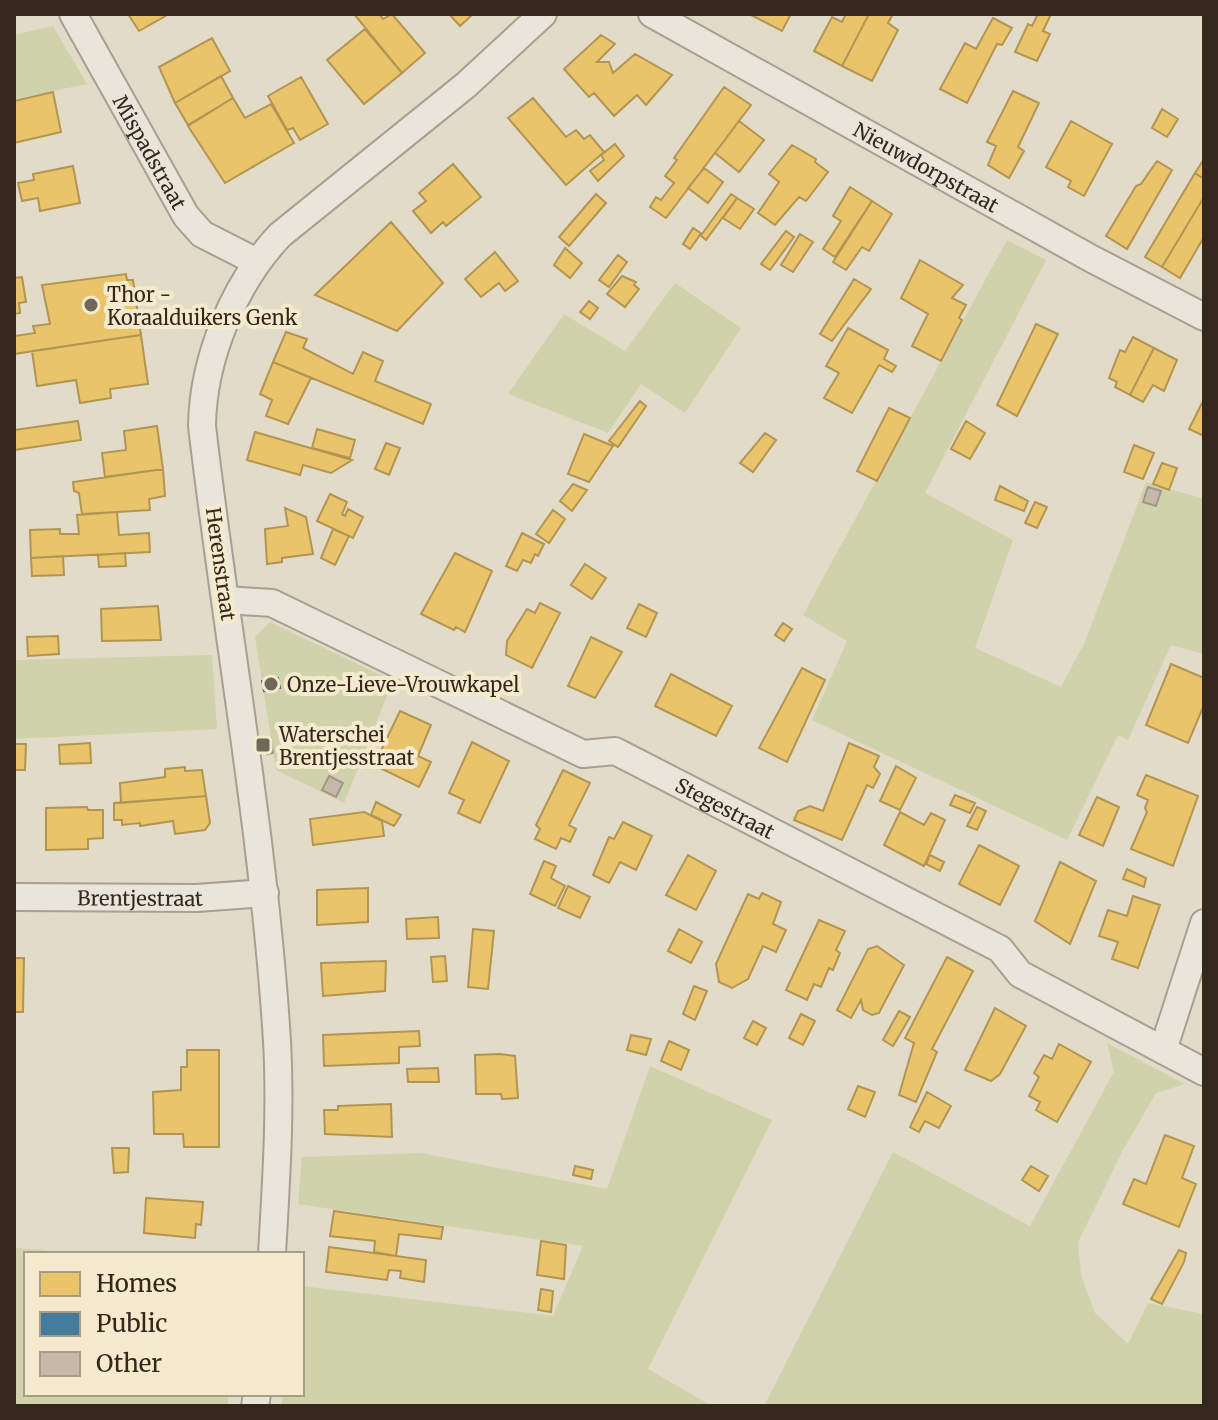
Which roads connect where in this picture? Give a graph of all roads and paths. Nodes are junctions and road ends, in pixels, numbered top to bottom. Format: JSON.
{"nodes":[{"id":1,"x":73,"y":14,"type":"edge"},
{"id":2,"x":543,"y":14,"type":"edge"},
{"id":3,"x":652,"y":14,"type":"edge"},
{"id":4,"x":255,"y":261,"type":"junction"},
{"id":5,"x":1204,"y":317,"type":"edge"},
{"id":6,"x":226,"y":600,"type":"junction"},
{"id":7,"x":265,"y":893,"type":"junction"},
{"id":8,"x":14,"y":897,"type":"edge"},
{"id":9,"x":1204,"y":923,"type":"edge"},
{"id":10,"x":1163,"y":1050,"type":"junction"},
{"id":11,"x":1204,"y":1072,"type":"edge"},
{"id":12,"x":272,"y":1252,"type":"edge"}],
"edges":[{"from":1,"to":4,"type":"street","name":"Mispadstraat"},
{"from":2,"to":4,"type":"street","name":"Herenstraat"},
{"from":3,"to":5,"type":"street","name":"Nieuwdorpstraat"},
{"from":4,"to":6,"type":"street","name":"Herenstraat"},
{"from":6,"to":7,"type":"street","name":"Herenstraat"},
{"from":6,"to":10,"type":"street","name":"Stegestraat"},
{"from":7,"to":8,"type":"street","name":"Brentjestraat"},
{"from":7,"to":12,"type":"street","name":"Herenstraat"},
{"from":9,"to":10,"type":"street"},
{"from":10,"to":11,"type":"street","name":"Stegestraat"}]}
